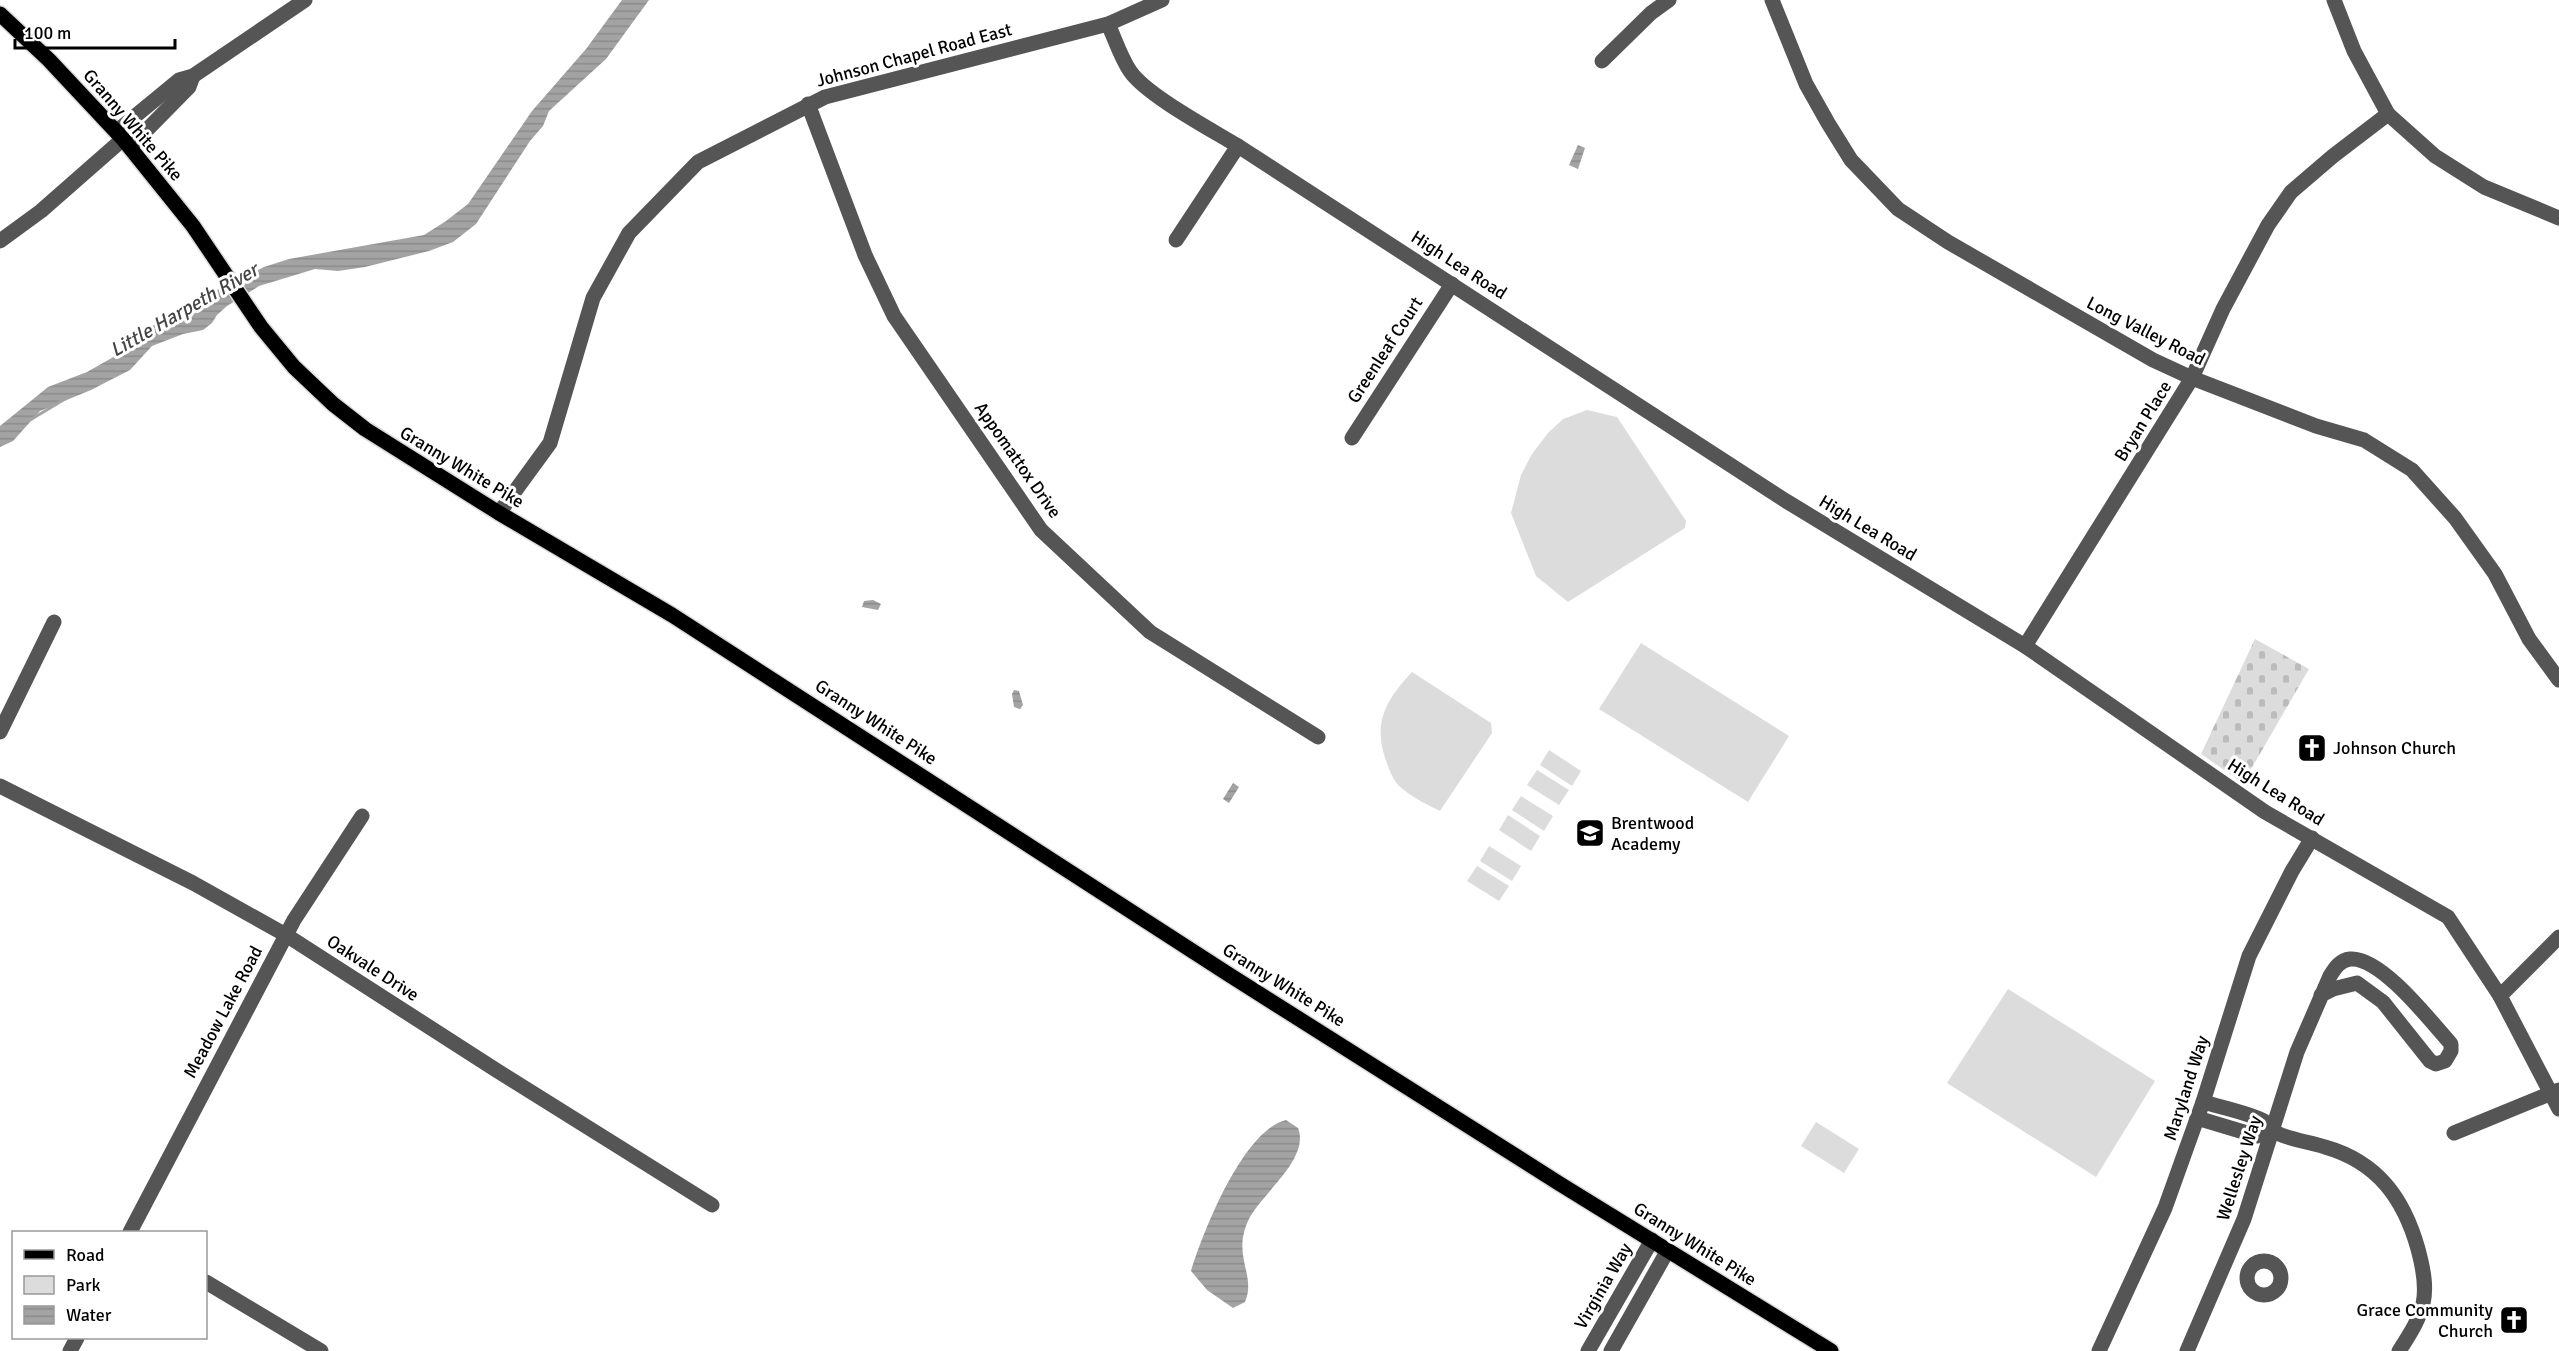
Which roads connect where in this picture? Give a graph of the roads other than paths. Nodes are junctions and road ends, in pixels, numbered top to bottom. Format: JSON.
{"nodes":[{"id":1,"x":305,"y":0,"type":"edge"},
{"id":2,"x":1162,"y":0,"type":"edge"},
{"id":3,"x":1669,"y":0,"type":"edge"},
{"id":4,"x":1772,"y":0,"type":"edge"},
{"id":5,"x":2334,"y":0,"type":"edge"},
{"id":6,"x":0,"y":14,"type":"edge"},
{"id":7,"x":1108,"y":24,"type":"junction"},
{"id":8,"x":1602,"y":61,"type":"dead end"},
{"id":9,"x":808,"y":104,"type":"junction"},
{"id":10,"x":2388,"y":114,"type":"junction"},
{"id":11,"x":123,"y":139,"type":"junction"},
{"id":12,"x":1238,"y":146,"type":"junction"},
{"id":13,"x":2559,"y":219,"type":"edge"},
{"id":14,"x":1176,"y":240,"type":"dead end"},
{"id":15,"x":0,"y":241,"type":"edge"},
{"id":16,"x":1452,"y":284,"type":"junction"},
{"id":17,"x":2192,"y":378,"type":"junction"},
{"id":18,"x":1352,"y":438,"type":"dead end"},
{"id":19,"x":499,"y":513,"type":"junction"},
{"id":20,"x":54,"y":622,"type":"dead end"},
{"id":21,"x":2025,"y":646,"type":"junction"},
{"id":22,"x":2559,"y":680,"type":"edge"},
{"id":23,"x":0,"y":732,"type":"edge"},
{"id":24,"x":1318,"y":737,"type":"dead end"},
{"id":25,"x":0,"y":786,"type":"edge"},
{"id":26,"x":362,"y":816,"type":"dead end"},
{"id":27,"x":2312,"y":838,"type":"junction"},
{"id":28,"x":286,"y":935,"type":"junction"},
{"id":29,"x":2559,"y":937,"type":"edge"},
{"id":30,"x":2384,"y":974,"type":"junction"},
{"id":31,"x":2357,"y":983,"type":"junction"},
{"id":32,"x":2321,"y":995,"type":"junction"},
{"id":33,"x":2500,"y":996,"type":"junction"},
{"id":34,"x":2555,"y":1092,"type":"edge"},
{"id":35,"x":2203,"y":1102,"type":"junction"},
{"id":36,"x":2559,"y":1109,"type":"edge"},
{"id":37,"x":2197,"y":1118,"type":"junction"},
{"id":38,"x":2273,"y":1131,"type":"junction"},
{"id":39,"x":2454,"y":1133,"type":"dead end"},
{"id":40,"x":712,"y":1205,"type":"dead end"},
{"id":41,"x":131,"y":1231,"type":"edge"},
{"id":42,"x":1652,"y":1240,"type":"junction"},
{"id":43,"x":1668,"y":1250,"type":"junction"},
{"id":44,"x":2226,"y":1262,"type":"junction"},
{"id":45,"x":2248,"y":1272,"type":"dead end"},
{"id":46,"x":207,"y":1282,"type":"edge"},
{"id":47,"x":2190,"y":1350,"type":"edge"},
{"id":48,"x":321,"y":1351,"type":"edge"},
{"id":49,"x":1588,"y":1351,"type":"edge"},
{"id":50,"x":1611,"y":1351,"type":"edge"},
{"id":51,"x":1831,"y":1351,"type":"edge"},
{"id":52,"x":2099,"y":1351,"type":"edge"},
{"id":53,"x":2399,"y":1351,"type":"edge"}],
"edges":[{"from":1,"to":11,"type":"street"},
{"from":2,"to":7,"type":"street","name":"Johnson Chapel Road East"},
{"from":3,"to":8,"type":"street"},
{"from":4,"to":17,"type":"street","name":"Long Valley Road"},
{"from":5,"to":10,"type":"street"},
{"from":6,"to":11,"type":"main road","name":"Granny White Pike"},
{"from":7,"to":9,"type":"street","name":"Johnson Chapel Road East"},
{"from":7,"to":12,"type":"street","name":"High Lea Road"},
{"from":9,"to":19,"type":"street","name":"Johnson Chapel Road East"},
{"from":9,"to":24,"type":"street","name":"Appomattox Drive"},
{"from":10,"to":13,"type":"street"},
{"from":10,"to":17,"type":"street","name":"Bryan Place"},
{"from":11,"to":15,"type":"street"},
{"from":11,"to":19,"type":"main road","name":"Granny White Pike"},
{"from":12,"to":14,"type":"street"},
{"from":12,"to":16,"type":"street","name":"High Lea Road"},
{"from":16,"to":18,"type":"street","name":"Greenleaf Court"},
{"from":16,"to":21,"type":"street","name":"High Lea Road"},
{"from":17,"to":21,"type":"street","name":"Bryan Place"},
{"from":17,"to":22,"type":"street","name":"Long Valley Road"},
{"from":19,"to":42,"type":"main road","name":"Granny White Pike"},
{"from":20,"to":23,"type":"street"},
{"from":21,"to":27,"type":"street","name":"High Lea Road"},
{"from":25,"to":28,"type":"street","name":"Oakvale Drive"},
{"from":26,"to":28,"type":"street","name":"Meadow Lake Road"},
{"from":27,"to":33,"type":"street","name":"High Lea Road"},
{"from":27,"to":35,"type":"street","name":"Maryland Way"},
{"from":28,"to":40,"type":"street","name":"Oakvale Drive"},
{"from":28,"to":41,"type":"street","name":"Meadow Lake Road"},
{"from":29,"to":33,"type":"street"},
{"from":30,"to":31,"type":"street"},
{"from":30,"to":31,"type":"street","name":"Wellesley Way"},
{"from":30,"to":32,"type":"street","name":"Wellesley Way"},
{"from":31,"to":32,"type":"street"},
{"from":32,"to":38,"type":"street","name":"Wellesley Way"},
{"from":33,"to":34,"type":"street","name":"High Lea Road"},
{"from":34,"to":36,"type":"street","name":"High Lea Road"},
{"from":34,"to":39,"type":"street"},
{"from":35,"to":37,"type":"street","name":"Maryland Way"},
{"from":35,"to":38,"type":"street"},
{"from":37,"to":38,"type":"street"},
{"from":37,"to":52,"type":"street","name":"Maryland Way"},
{"from":38,"to":44,"type":"street","name":"Wellesley Way"},
{"from":38,"to":53,"type":"street"},
{"from":42,"to":43,"type":"main road","name":"Granny White Pike"},
{"from":42,"to":49,"type":"street","name":"Virginia Way"},
{"from":43,"to":50,"type":"street"},
{"from":43,"to":51,"type":"main road","name":"Granny White Pike"},
{"from":44,"to":45,"type":"street"},
{"from":44,"to":47,"type":"street","name":"Wellesley Way"},
{"from":46,"to":48,"type":"street"}]}
